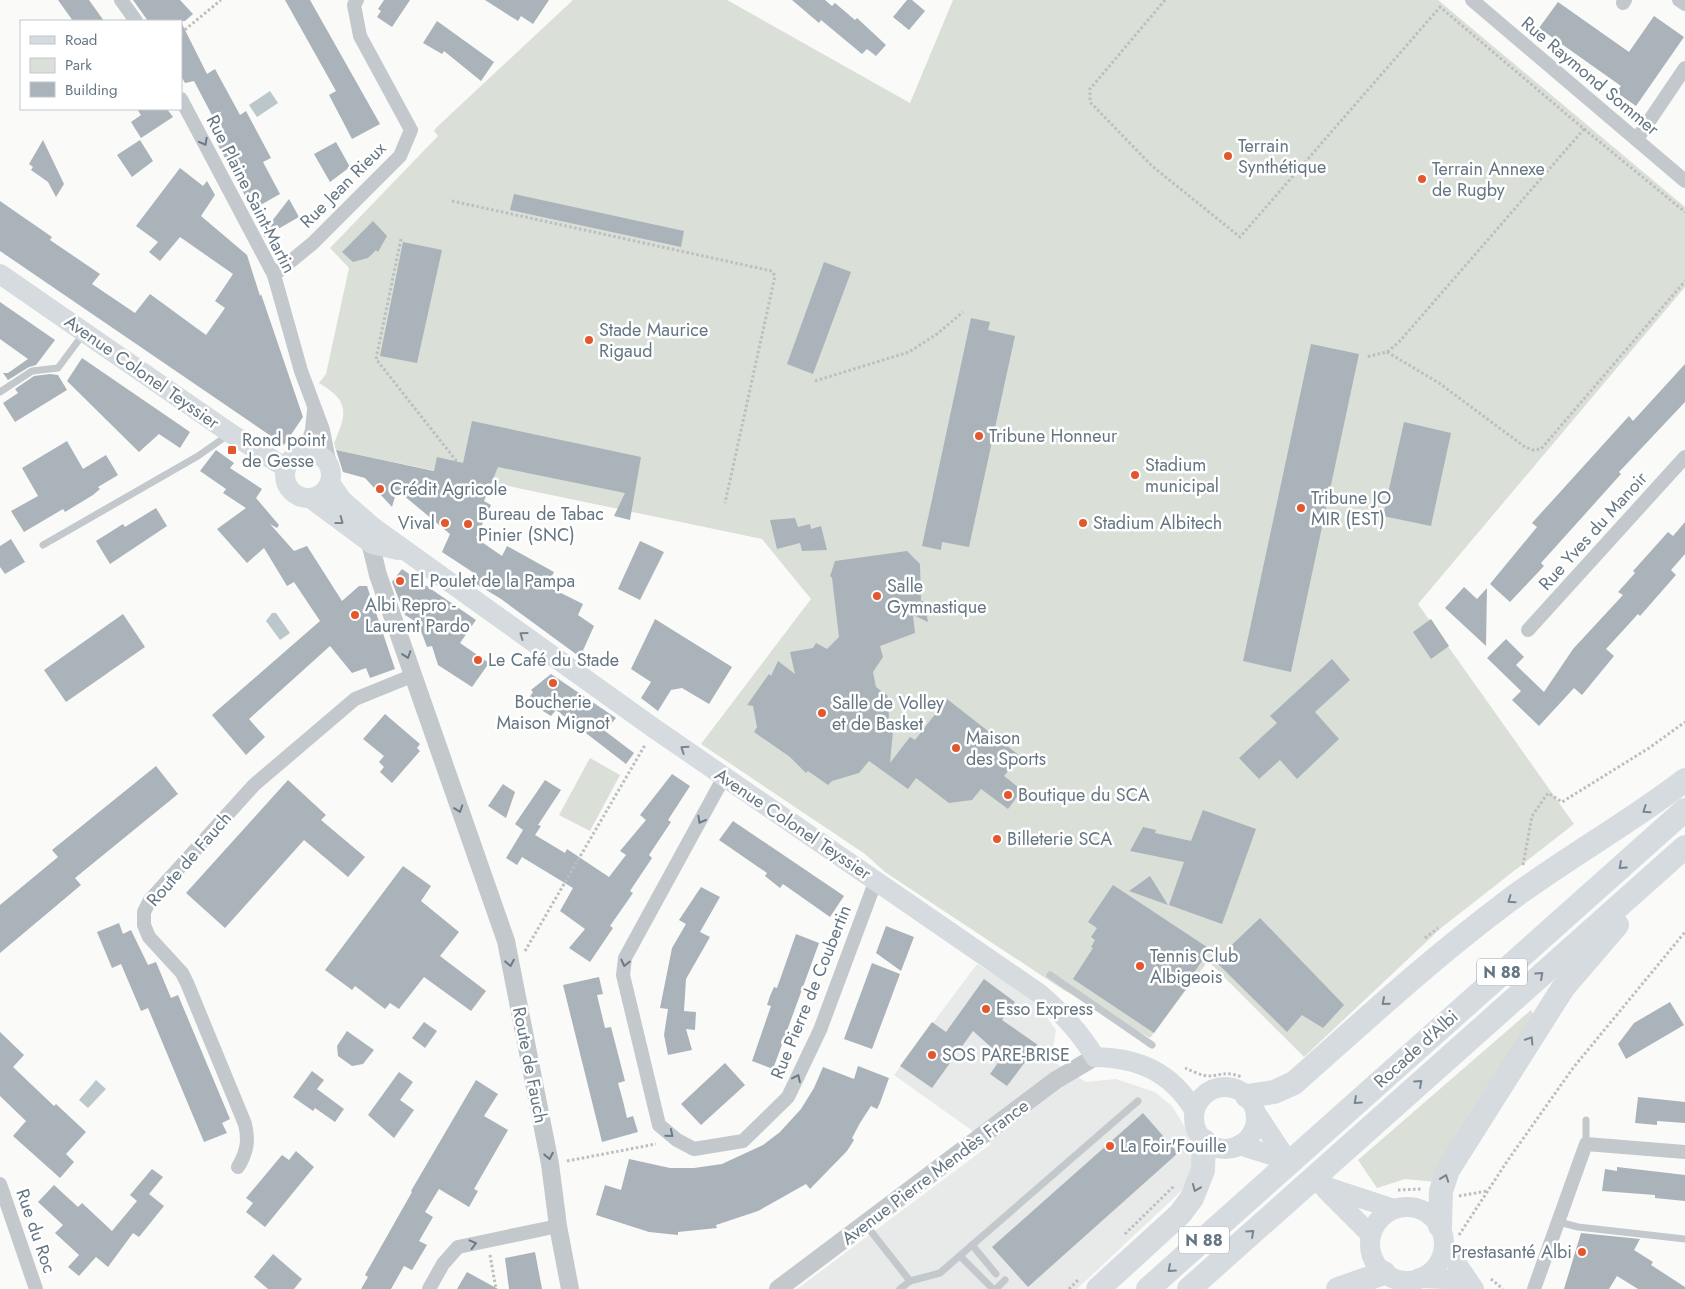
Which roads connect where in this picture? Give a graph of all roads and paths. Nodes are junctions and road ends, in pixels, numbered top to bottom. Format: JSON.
{"nodes":[{"id":1,"x":121,"y":0,"type":"edge"},
{"id":2,"x":221,"y":0,"type":"edge"},
{"id":3,"x":357,"y":0,"type":"edge"},
{"id":4,"x":1165,"y":0,"type":"edge"},
{"id":5,"x":1472,"y":0,"type":"edge"},
{"id":6,"x":1679,"y":0,"type":"edge"},
{"id":7,"x":1685,"y":4,"type":"edge"},
{"id":8,"x":135,"y":20,"type":"edge"},
{"id":9,"x":182,"y":32,"type":"edge"},
{"id":10,"x":1685,"y":68,"type":"edge"},
{"id":11,"x":182,"y":101,"type":"edge"},
{"id":12,"x":1584,"y":129,"type":"junction"},
{"id":13,"x":1637,"y":139,"type":"junction"},
{"id":14,"x":1685,"y":181,"type":"edge"},
{"id":15,"x":452,"y":201,"type":"dead end"},
{"id":16,"x":1685,"y":212,"type":"edge"},
{"id":17,"x":401,"y":239,"type":"dead end"},
{"id":18,"x":0,"y":274,"type":"edge"},
{"id":19,"x":274,"y":275,"type":"junction"},
{"id":20,"x":1685,"y":280,"type":"edge"},
{"id":21,"x":963,"y":312,"type":"dead end"},
{"id":22,"x":84,"y":332,"type":"junction"},
{"id":23,"x":1387,"y":352,"type":"junction"},
{"id":24,"x":1366,"y":357,"type":"dead end"},
{"id":25,"x":815,"y":381,"type":"dead end"},
{"id":26,"x":0,"y":392,"type":"edge"},
{"id":27,"x":315,"y":406,"type":"junction"},
{"id":28,"x":230,"y":434,"type":"junction"},
{"id":29,"x":305,"y":452,"type":"junction"},
{"id":30,"x":1685,"y":457,"type":"edge"},
{"id":31,"x":458,"y":463,"type":"dead end"},
{"id":32,"x":286,"y":468,"type":"junction"},
{"id":33,"x":330,"y":474,"type":"junction"},
{"id":34,"x":310,"y":498,"type":"junction"},
{"id":35,"x":725,"y":503,"type":"dead end"},
{"id":36,"x":370,"y":542,"type":"junction"},
{"id":37,"x":43,"y":545,"type":"dead end"},
{"id":38,"x":412,"y":554,"type":"junction"},
{"id":39,"x":1528,"y":630,"type":"dead end"},
{"id":40,"x":414,"y":675,"type":"junction"},
{"id":41,"x":1685,"y":722,"type":"edge"},
{"id":42,"x":654,"y":729,"type":"junction"},
{"id":43,"x":724,"y":777,"type":"junction"},
{"id":44,"x":1685,"y":780,"type":"edge"},
{"id":45,"x":1685,"y":810,"type":"edge"},
{"id":46,"x":1685,"y":847,"type":"edge"},
{"id":47,"x":1516,"y":871,"type":"dead end"},
{"id":48,"x":876,"y":880,"type":"junction"},
{"id":49,"x":1625,"y":900,"type":"junction"},
{"id":50,"x":1441,"y":927,"type":"dead end"},
{"id":51,"x":1685,"y":932,"type":"edge"},
{"id":52,"x":1420,"y":943,"type":"dead end"},
{"id":53,"x":522,"y":956,"type":"dead end"},
{"id":54,"x":1050,"y":975,"type":"dead end"},
{"id":55,"x":1152,"y":1045,"type":"dead end"},
{"id":56,"x":1095,"y":1057,"type":"junction"},
{"id":57,"x":1176,"y":1074,"type":"junction"},
{"id":58,"x":1219,"y":1086,"type":"junction"},
{"id":59,"x":1250,"y":1096,"type":"junction"},
{"id":60,"x":1138,"y":1101,"type":"dead end"},
{"id":61,"x":1194,"y":1110,"type":"junction"},
{"id":62,"x":1586,"y":1120,"type":"dead end"},
{"id":63,"x":677,"y":1140,"type":"junction"},
{"id":64,"x":1204,"y":1141,"type":"junction"},
{"id":65,"x":1586,"y":1144,"type":"junction"},
{"id":66,"x":1239,"y":1145,"type":"junction"},
{"id":67,"x":1685,"y":1152,"type":"edge"},
{"id":68,"x":550,"y":1164,"type":"junction"},
{"id":69,"x":238,"y":1168,"type":"dead end"},
{"id":70,"x":1178,"y":1183,"type":"dead end"},
{"id":71,"x":0,"y":1184,"type":"edge"},
{"id":72,"x":1488,"y":1190,"type":"junction"},
{"id":73,"x":1454,"y":1197,"type":"dead end"},
{"id":74,"x":1394,"y":1209,"type":"junction"},
{"id":75,"x":1558,"y":1222,"type":"junction"},
{"id":76,"x":866,"y":1225,"type":"junction"},
{"id":77,"x":558,"y":1226,"type":"junction"},
{"id":78,"x":1371,"y":1235,"type":"junction"},
{"id":79,"x":1123,"y":1236,"type":"dead end"},
{"id":80,"x":1453,"y":1236,"type":"junction"},
{"id":81,"x":1685,"y":1239,"type":"edge"},
{"id":82,"x":487,"y":1240,"type":"junction"},
{"id":83,"x":972,"y":1245,"type":"junction"},
{"id":84,"x":960,"y":1256,"type":"junction"},
{"id":85,"x":1384,"y":1273,"type":"junction"},
{"id":86,"x":996,"y":1274,"type":"dead end"},
{"id":87,"x":1420,"y":1278,"type":"junction"},
{"id":88,"x":1005,"y":1280,"type":"dead end"},
{"id":89,"x":910,"y":1281,"type":"junction"},
{"id":90,"x":1090,"y":1282,"type":"edge"},
{"id":91,"x":1482,"y":1284,"type":"edge"},
{"id":92,"x":36,"y":1289,"type":"edge"},
{"id":93,"x":429,"y":1289,"type":"edge"},
{"id":94,"x":496,"y":1289,"type":"edge"},
{"id":95,"x":570,"y":1289,"type":"edge"},
{"id":96,"x":778,"y":1289,"type":"edge"},
{"id":97,"x":900,"y":1289,"type":"edge"},
{"id":98,"x":995,"y":1289,"type":"edge"},
{"id":99,"x":1069,"y":1289,"type":"edge"},
{"id":100,"x":1148,"y":1289,"type":"edge"},
{"id":101,"x":1189,"y":1289,"type":"edge"},
{"id":102,"x":1338,"y":1289,"type":"edge"},
{"id":103,"x":1466,"y":1289,"type":"edge"},
{"id":104,"x":1503,"y":1289,"type":"edge"},
{"id":105,"x":1534,"y":1289,"type":"edge"}],
"edges":[{"from":1,"to":8,"type":"street"},
{"from":2,"to":9,"type":"path"},
{"from":3,"to":19,"type":"street","name":"Rue Jean Rieux"},
{"from":4,"to":12,"type":"path"},
{"from":5,"to":13,"type":"street","name":"Rue Raymond Sommer"},
{"from":6,"to":7,"type":"street"},
{"from":10,"to":13,"type":"street"},
{"from":11,"to":19,"type":"street","name":"Rue Plaine Saint-Martin","one_way":true},
{"from":12,"to":16,"type":"path"},
{"from":12,"to":23,"type":"path"},
{"from":13,"to":14,"type":"street","name":"Rue Raymond Sommer"},
{"from":15,"to":35,"type":"path"},
{"from":17,"to":31,"type":"path"},
{"from":18,"to":22,"type":"main road","name":"Avenue Colonel Teyssier"},
{"from":19,"to":27,"type":"street","name":"Rue Plaine Saint-Martin"},
{"from":20,"to":23,"type":"path"},
{"from":21,"to":25,"type":"path"},
{"from":22,"to":26,"type":"lane"},
{"from":22,"to":28,"type":"main road","name":"Avenue Colonel Teyssier"},
{"from":23,"to":24,"type":"path"},
{"from":27,"to":29,"type":"street","name":"Rue Plaine Saint-Martin"},
{"from":27,"to":33,"type":"street"},
{"from":28,"to":32,"type":"main road","name":"Avenue Colonel Teyssier"},
{"from":28,"to":37,"type":"lane"},
{"from":29,"to":32,"type":"main road"},
{"from":29,"to":33,"type":"main road"},
{"from":30,"to":39,"type":"street","name":"Rue Yves du Manoir"},
{"from":32,"to":34,"type":"main road"},
{"from":33,"to":34,"type":"main road"},
{"from":33,"to":38,"type":"main road","name":"Avenue Colonel Teyssier"},
{"from":34,"to":36,"type":"main road","name":"Avenue Colonel Teyssier","one_way":true},
{"from":36,"to":38,"type":"main road","name":"Avenue Colonel Teyssier"},
{"from":36,"to":40,"type":"street","name":"Route de Fauch","one_way":true},
{"from":42,"to":38,"type":"main road","name":"Avenue Colonel Teyssier","one_way":true},
{"from":40,"to":68,"type":"street","name":"Route de Fauch","one_way":true},
{"from":40,"to":69,"type":"street","name":"Route de Fauch"},
{"from":41,"to":47,"type":"path"},
{"from":43,"to":42,"type":"main road","name":"Avenue Colonel Teyssier","one_way":true},
{"from":42,"to":53,"type":"path"},
{"from":43,"to":48,"type":"main road","name":"Avenue Colonel Teyssier"},
{"from":43,"to":63,"type":"street","name":"Rue Pierre de Coubertin","one_way":true},
{"from":44,"to":59,"type":"highway","one_way":true},
{"from":45,"to":100,"type":"highway","name":"Rocade d'Albi","number":"N 88","one_way":true},
{"from":46,"to":49,"type":"highway","name":"Rocade d'Albi","number":"N 88"},
{"from":48,"to":56,"type":"main road","name":"Avenue Colonel Teyssier"},
{"from":63,"to":48,"type":"street","name":"Rue Pierre de Coubertin","one_way":true},
{"from":80,"to":49,"type":"highway","one_way":true},
{"from":101,"to":49,"type":"highway","name":"Rocade d'Albi","number":"N 88","one_way":true},
{"from":50,"to":52,"type":"path"},
{"from":51,"to":72,"type":"path"},
{"from":54,"to":55,"type":"lane"},
{"from":56,"to":57,"type":"main road"},
{"from":56,"to":76,"type":"street","name":"Avenue Pierre Mendès France"},
{"from":57,"to":58,"type":"main road"},
{"from":57,"to":59,"type":"path"},
{"from":57,"to":61,"type":"main road"},
{"from":58,"to":59,"type":"main road"},
{"from":58,"to":61,"type":"main road"},
{"from":59,"to":66,"type":"main road"},
{"from":59,"to":66,"type":"main road"},
{"from":60,"to":83,"type":"lane"},
{"from":61,"to":64,"type":"main road"},
{"from":62,"to":65,"type":"lane"},
{"from":63,"to":68,"type":"path"},
{"from":64,"to":66,"type":"main road"},
{"from":64,"to":90,"type":"highway","one_way":true},
{"from":65,"to":67,"type":"street"},
{"from":65,"to":75,"type":"street"},
{"from":68,"to":77,"type":"street","name":"Route de Fauch"},
{"from":70,"to":79,"type":"path"},
{"from":71,"to":92,"type":"street","name":"Rue du Roc"},
{"from":72,"to":73,"type":"path"},
{"from":72,"to":80,"type":"path"},
{"from":74,"to":78,"type":"main road"},
{"from":74,"to":78,"type":"main road"},
{"from":74,"to":80,"type":"main road"},
{"from":75,"to":81,"type":"lane"},
{"from":75,"to":105,"type":"street"},
{"from":76,"to":89,"type":"lane"},
{"from":76,"to":96,"type":"street","name":"Avenue Pierre Mendès France"},
{"from":77,"to":82,"type":"street"},
{"from":77,"to":95,"type":"street","name":"Route de Fauch"},
{"from":78,"to":85,"type":"main road"},
{"from":80,"to":87,"type":"main road"},
{"from":80,"to":91,"type":"main road"},
{"from":93,"to":82,"type":"street","one_way":true},
{"from":82,"to":94,"type":"path"},
{"from":83,"to":84,"type":"lane"},
{"from":83,"to":86,"type":"lane"},
{"from":84,"to":89,"type":"lane"},
{"from":84,"to":98,"type":"lane"},
{"from":85,"to":87,"type":"main road"},
{"from":85,"to":102,"type":"highway"},
{"from":87,"to":103,"type":"main road"},
{"from":88,"to":98,"type":"lane"},
{"from":89,"to":97,"type":"lane"},
{"from":90,"to":99,"type":"path"},
{"from":91,"to":104,"type":"path"}]}
